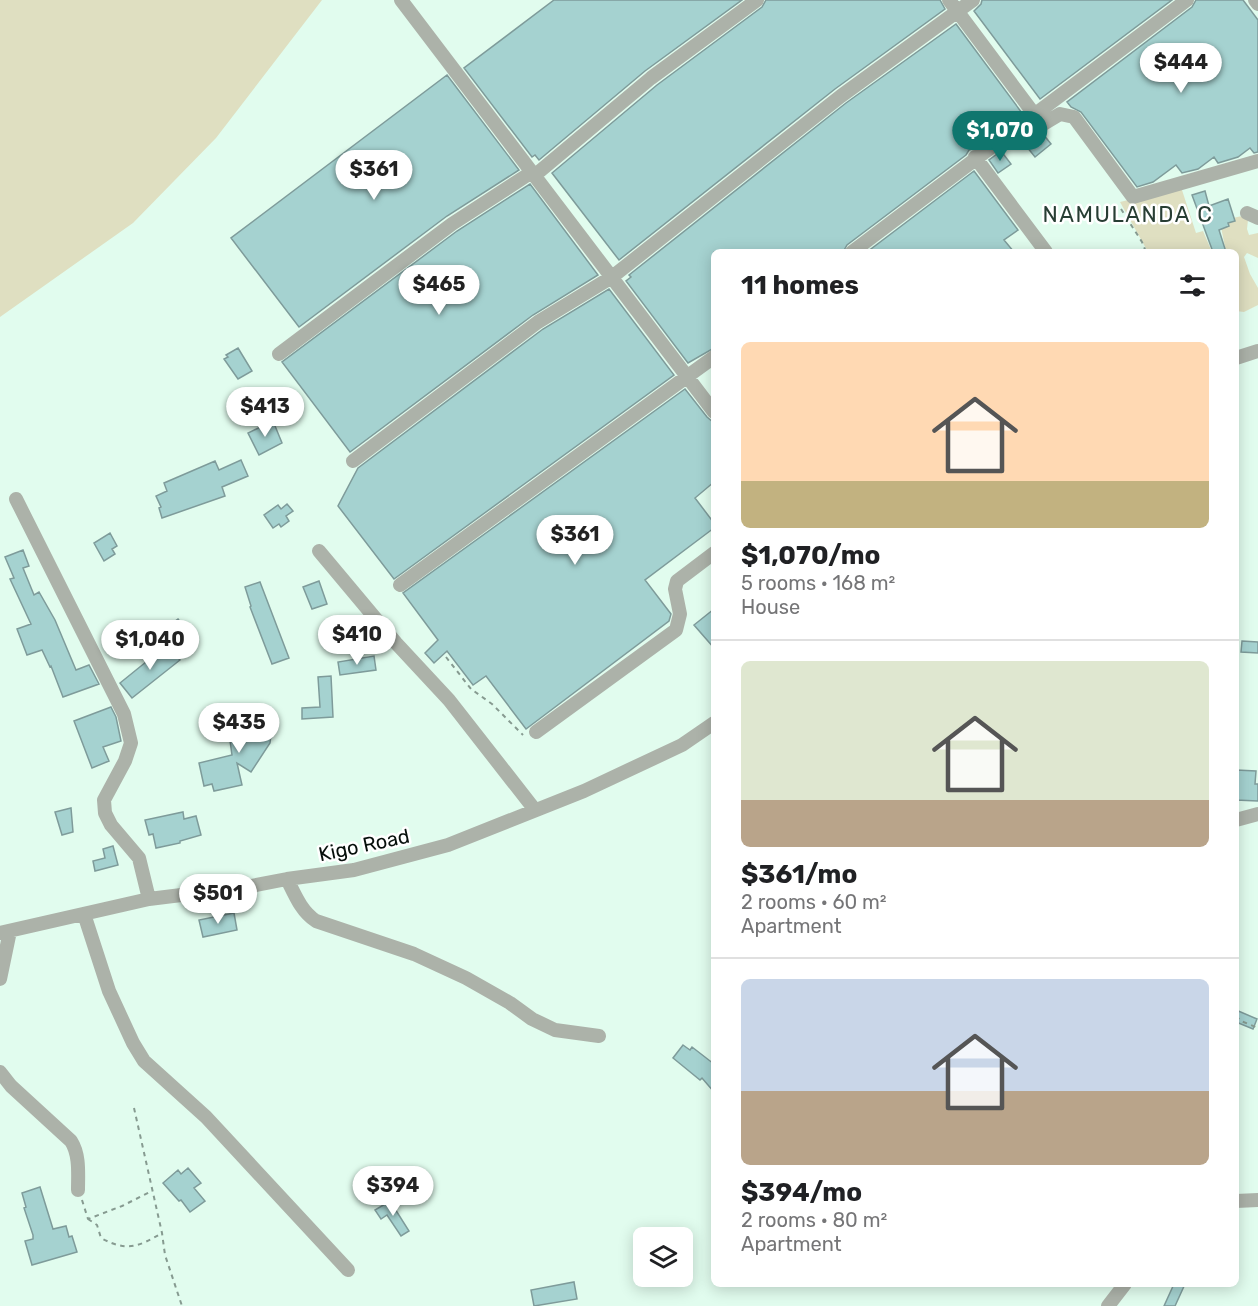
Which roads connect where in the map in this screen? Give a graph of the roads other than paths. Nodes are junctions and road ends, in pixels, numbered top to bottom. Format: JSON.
{"nodes":[{"id":1,"x":401,"y":0,"type":"edge"},
{"id":2,"x":757,"y":0,"type":"edge"},
{"id":3,"x":973,"y":0,"type":"edge"},
{"id":4,"x":1187,"y":0,"type":"edge"},
{"id":5,"x":1255,"y":0,"type":"edge"},
{"id":6,"x":1258,"y":4,"type":"edge"},
{"id":7,"x":954,"y":6,"type":"edge"},
{"id":8,"x":1032,"y":115,"type":"junction"},
{"id":9,"x":975,"y":157,"type":"junction"},
{"id":10,"x":1258,"y":161,"type":"edge"},
{"id":11,"x":533,"y":174,"type":"junction"},
{"id":12,"x":856,"y":249,"type":"edge"},
{"id":13,"x":1044,"y":249,"type":"edge"},
{"id":14,"x":612,"y":277,"type":"junction"},
{"id":15,"x":1258,"y":351,"type":"edge"},
{"id":16,"x":279,"y":354,"type":"dead end"},
{"id":17,"x":1239,"y":357,"type":"edge"},
{"id":18,"x":711,"y":359,"type":"edge"},
{"id":19,"x":688,"y":377,"type":"junction"},
{"id":20,"x":711,"y":408,"type":"edge"},
{"id":21,"x":353,"y":461,"type":"dead end"},
{"id":22,"x":16,"y":499,"type":"dead end"},
{"id":23,"x":319,"y":551,"type":"dead end"},
{"id":24,"x":711,"y":555,"type":"edge"},
{"id":25,"x":400,"y":585,"type":"dead end"},
{"id":26,"x":711,"y":725,"type":"edge"},
{"id":27,"x":537,"y":732,"type":"road end"},
{"id":28,"x":536,"y":810,"type":"junction"},
{"id":29,"x":1258,"y":814,"type":"edge"},
{"id":30,"x":1239,"y":819,"type":"edge"},
{"id":31,"x":287,"y":879,"type":"junction"},
{"id":32,"x":149,"y":899,"type":"junction"},
{"id":33,"x":84,"y":914,"type":"junction"},
{"id":34,"x":5,"y":932,"type":"edge"},
{"id":35,"x":0,"y":979,"type":"edge"},
{"id":36,"x":599,"y":1036,"type":"dead end"},
{"id":37,"x":0,"y":1072,"type":"edge"},
{"id":38,"x":78,"y":1190,"type":"road end"},
{"id":39,"x":1258,"y":1200,"type":"edge"},
{"id":40,"x":1239,"y":1201,"type":"edge"},
{"id":41,"x":348,"y":1270,"type":"dead end"},
{"id":42,"x":1123,"y":1287,"type":"edge"},
{"id":43,"x":1108,"y":1306,"type":"edge"}],
"edges":[{"from":1,"to":11,"type":"street"},
{"from":2,"to":11,"type":"street"},
{"from":3,"to":7,"type":"street"},
{"from":4,"to":8,"type":"street"},
{"from":5,"to":6,"type":"street"},
{"from":7,"to":8,"type":"street"},
{"from":7,"to":14,"type":"street"},
{"from":8,"to":9,"type":"street"},
{"from":8,"to":10,"type":"street"},
{"from":9,"to":12,"type":"street"},
{"from":9,"to":13,"type":"street"},
{"from":11,"to":14,"type":"street"},
{"from":11,"to":16,"type":"street"},
{"from":14,"to":19,"type":"street"},
{"from":14,"to":21,"type":"street"},
{"from":15,"to":17,"type":"street"},
{"from":18,"to":19,"type":"street"},
{"from":19,"to":20,"type":"street"},
{"from":19,"to":25,"type":"street"},
{"from":22,"to":32,"type":"street"},
{"from":23,"to":28,"type":"street"},
{"from":24,"to":27,"type":"street"},
{"from":26,"to":28,"type":"street","name":"Kigo Road"},
{"from":28,"to":31,"type":"street","name":"Kigo Road"},
{"from":29,"to":30,"type":"street"},
{"from":31,"to":32,"type":"street","name":"Kigo Road"},
{"from":31,"to":36,"type":"street"},
{"from":32,"to":33,"type":"street","name":"Kigo Road"},
{"from":33,"to":34,"type":"street","name":"Kigo Road"},
{"from":33,"to":41,"type":"street"},
{"from":34,"to":35,"type":"street"},
{"from":37,"to":38,"type":"street"},
{"from":39,"to":40,"type":"street"},
{"from":42,"to":43,"type":"street"}]}
